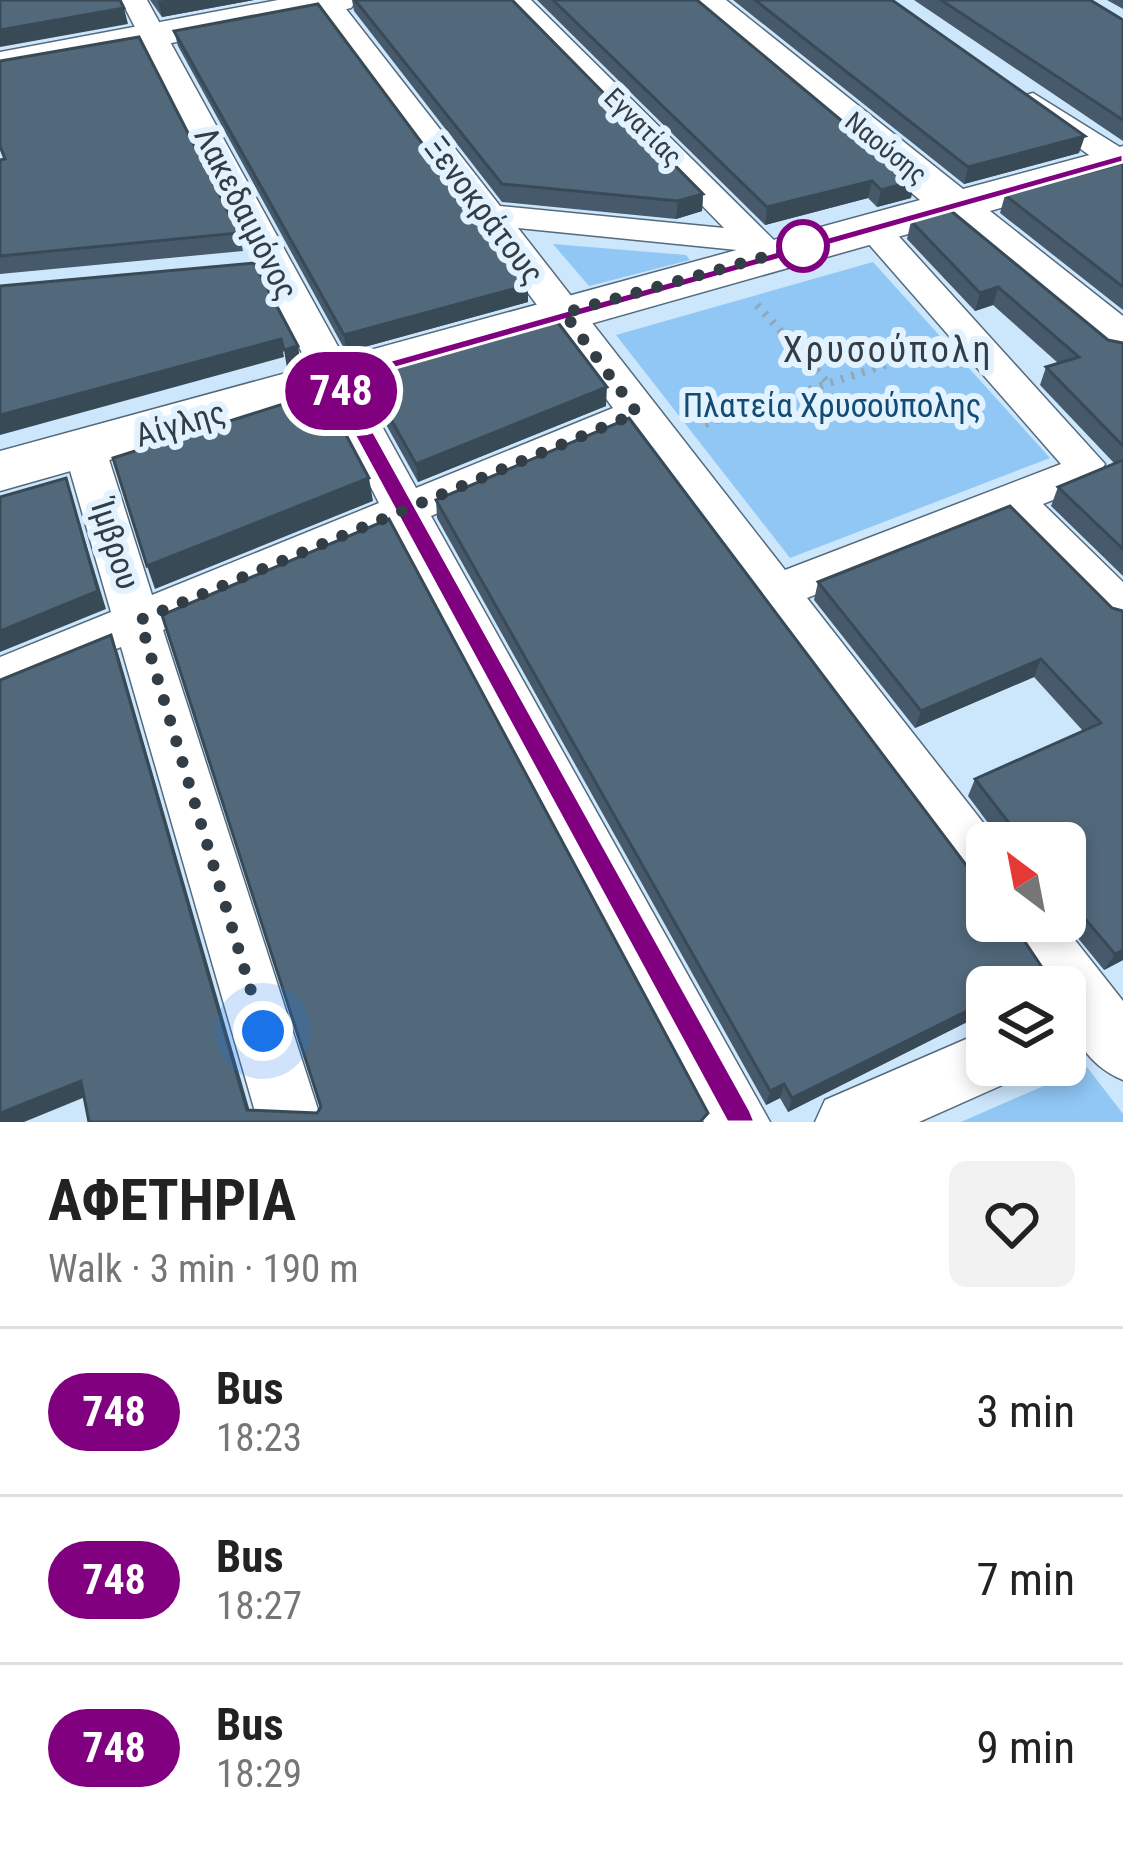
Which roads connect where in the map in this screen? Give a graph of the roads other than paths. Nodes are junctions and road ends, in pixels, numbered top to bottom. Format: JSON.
{"nodes":[{"id":1,"x":134,"y":0,"type":"edge"},
{"id":2,"x":516,"y":0,"type":"edge"},
{"id":3,"x":703,"y":0,"type":"edge"},
{"id":4,"x":330,"y":1,"type":"edge"},
{"id":5,"x":154,"y":35,"type":"junction"},
{"id":6,"x":0,"y":64,"type":"edge"},
{"id":7,"x":1015,"y":89,"type":"edge"},
{"id":8,"x":1121,"y":161,"type":"edge"},
{"id":9,"x":955,"y":205,"type":"junction"},
{"id":10,"x":488,"y":215,"type":"junction"},
{"id":11,"x":872,"y":227,"type":"junction"},
{"id":12,"x":750,"y":255,"type":"junction"},
{"id":13,"x":272,"y":265,"type":"junction"},
{"id":14,"x":227,"y":269,"type":"edge"},
{"id":15,"x":564,"y":313,"type":"junction"},
{"id":16,"x":1123,"y":343,"type":"edge"},
{"id":17,"x":334,"y":379,"type":"junction"},
{"id":18,"x":647,"y":426,"type":"junction"},
{"id":19,"x":85,"y":450,"type":"junction"},
{"id":20,"x":0,"y":471,"type":"edge"},
{"id":21,"x":1013,"y":500,"type":"junction"},
{"id":22,"x":405,"y":510,"type":"junction"},
{"id":23,"x":777,"y":591,"type":"junction"},
{"id":24,"x":1123,"y":611,"type":"edge"},
{"id":25,"x":140,"y":620,"type":"junction"},
{"id":26,"x":0,"y":679,"type":"edge"},
{"id":27,"x":966,"y":842,"type":"edge"},
{"id":28,"x":1041,"y":942,"type":"edge"},
{"id":29,"x":1101,"y":1023,"type":"edge"},
{"id":30,"x":966,"y":1069,"type":"edge"},
{"id":31,"x":290,"y":1122,"type":"edge"},
{"id":32,"x":738,"y":1122,"type":"edge"},
{"id":33,"x":847,"y":1122,"type":"edge"}],
"edges":[{"from":1,"to":5,"type":"street","name":"Λακεδαιμόνος"},
{"from":2,"to":12,"type":"street","name":"Εγνατίας"},
{"from":3,"to":9,"type":"street","name":"Ναούσης"},
{"from":4,"to":5,"type":"street"},
{"from":4,"to":10,"type":"street","name":"Ξενοκράτους"},
{"from":5,"to":6,"type":"street"},
{"from":5,"to":13,"type":"street","name":"Λακεδαιμόνος"},
{"from":7,"to":8,"type":"street"},
{"from":8,"to":9,"type":"street","name":"Αίγλης"},
{"from":9,"to":11,"type":"street","name":"Αίγλης"},
{"from":9,"to":16,"type":"street","name":"Ναούσης"},
{"from":10,"to":12,"type":"street"},
{"from":10,"to":15,"type":"street","name":"Ξενοκράτους"},
{"from":11,"to":12,"type":"street","name":"Αίγλης"},
{"from":11,"to":21,"type":"street"},
{"from":12,"to":15,"type":"street","name":"Αίγλης"},
{"from":13,"to":14,"type":"street"},
{"from":13,"to":17,"type":"street","name":"Λακεδαιμόνος"},
{"from":15,"to":17,"type":"street","name":"Αίγλης"},
{"from":15,"to":18,"type":"street","name":"Ξενοκράτους"},
{"from":17,"to":19,"type":"street","name":"Αίγλης"},
{"from":17,"to":22,"type":"street","name":"Λακεδαιμόνος"},
{"from":18,"to":22,"type":"street"},
{"from":18,"to":23,"type":"street","name":"Ξενοκράτους"},
{"from":19,"to":20,"type":"street","name":"Αίγλης"},
{"from":19,"to":25,"type":"street","name":"Ίμβρου"},
{"from":21,"to":23,"type":"street"},
{"from":21,"to":24,"type":"street"},
{"from":22,"to":25,"type":"street"},
{"from":22,"to":32,"type":"street","name":"Λακεδαιμόνος"},
{"from":23,"to":27,"type":"street","name":"Ξενοκράτους"},
{"from":25,"to":26,"type":"street"},
{"from":25,"to":31,"type":"street","name":"Ίμβρου"},
{"from":28,"to":29,"type":"street"},
{"from":30,"to":33,"type":"street"}]}
